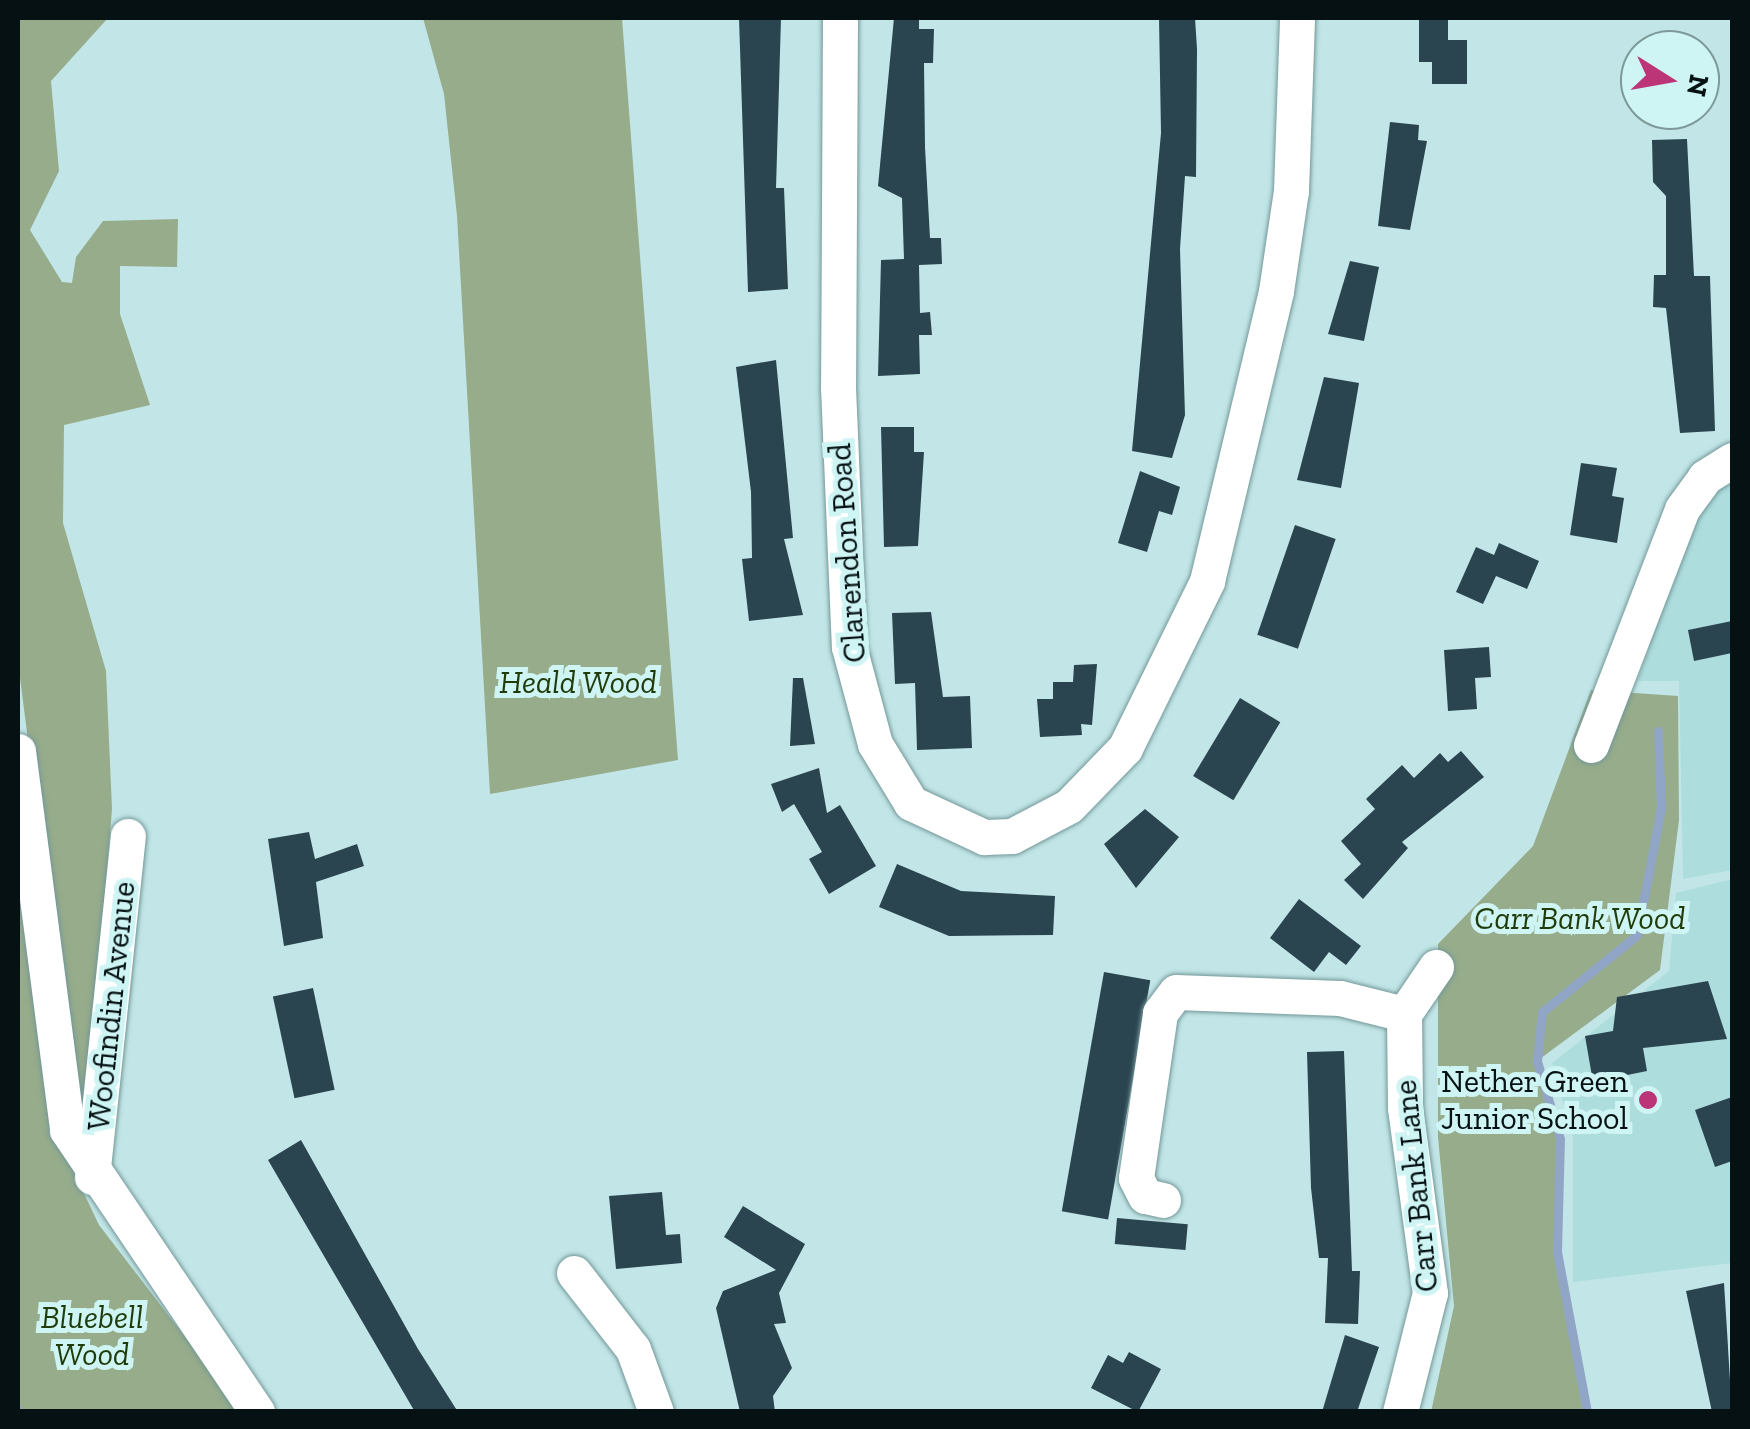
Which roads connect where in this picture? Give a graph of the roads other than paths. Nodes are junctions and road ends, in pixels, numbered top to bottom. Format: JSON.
{"nodes":[{"id":1,"x":840,"y":18,"type":"edge"},
{"id":2,"x":1297,"y":18,"type":"edge"},
{"id":3,"x":1732,"y":460,"type":"edge"},
{"id":4,"x":1591,"y":744,"type":"dead end"},
{"id":5,"x":18,"y":751,"type":"edge"},
{"id":6,"x":128,"y":836,"type":"dead end"},
{"id":7,"x":1436,"y":967,"type":"dead end"},
{"id":8,"x":1404,"y":1014,"type":"junction"},
{"id":9,"x":92,"y":1177,"type":"junction"},
{"id":10,"x":1163,"y":1200,"type":"dead end"},
{"id":11,"x":574,"y":1273,"type":"dead end"},
{"id":12,"x":257,"y":1412,"type":"edge"},
{"id":13,"x":656,"y":1412,"type":"edge"},
{"id":14,"x":1400,"y":1412,"type":"edge"}],
"edges":[{"from":1,"to":2,"type":"street","name":"Clarendon Road"},
{"from":3,"to":4,"type":"street"},
{"from":5,"to":9,"type":"street"},
{"from":6,"to":9,"type":"street","name":"Woofindin Avenue"},
{"from":7,"to":8,"type":"street"},
{"from":8,"to":10,"type":"street"},
{"from":8,"to":14,"type":"street","name":"Carr Bank Lane"},
{"from":9,"to":12,"type":"street"},
{"from":11,"to":13,"type":"street"}]}
